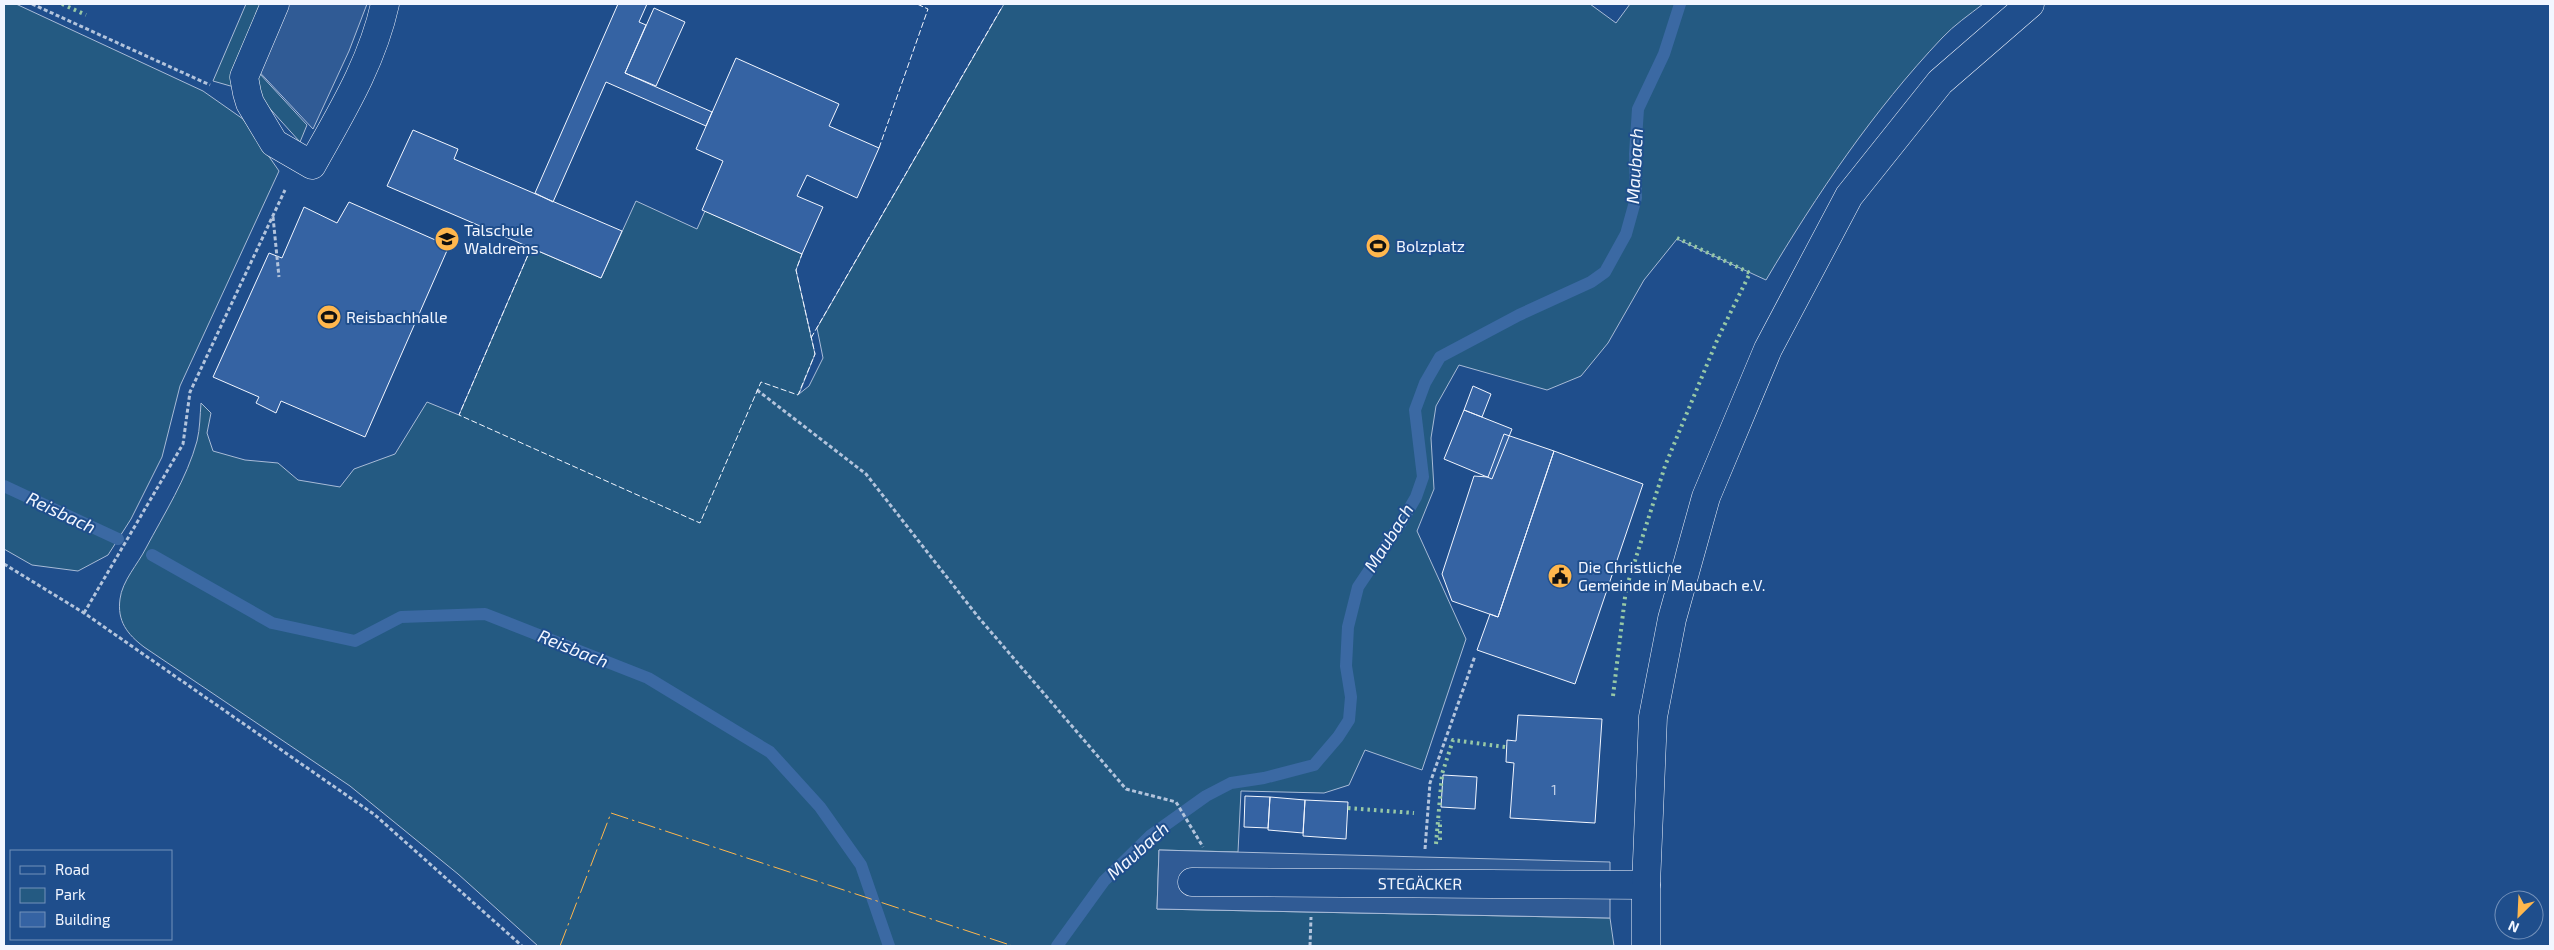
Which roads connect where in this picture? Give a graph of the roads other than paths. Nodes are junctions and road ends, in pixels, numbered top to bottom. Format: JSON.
{"nodes":[{"id":1,"x":275,"y":4,"type":"edge"},
{"id":2,"x":385,"y":4,"type":"edge"},
{"id":3,"x":2030,"y":4,"type":"edge"},
{"id":4,"x":1192,"y":882,"type":"dead end"},
{"id":5,"x":1646,"y":885,"type":"junction"},
{"id":6,"x":1646,"y":946,"type":"edge"}],
"edges":[{"from":1,"to":2,"type":"main road"},
{"from":3,"to":5,"type":"main road"},
{"from":4,"to":5,"type":"main road","name":"STEGÄCKER"},
{"from":5,"to":6,"type":"main road"}]}
